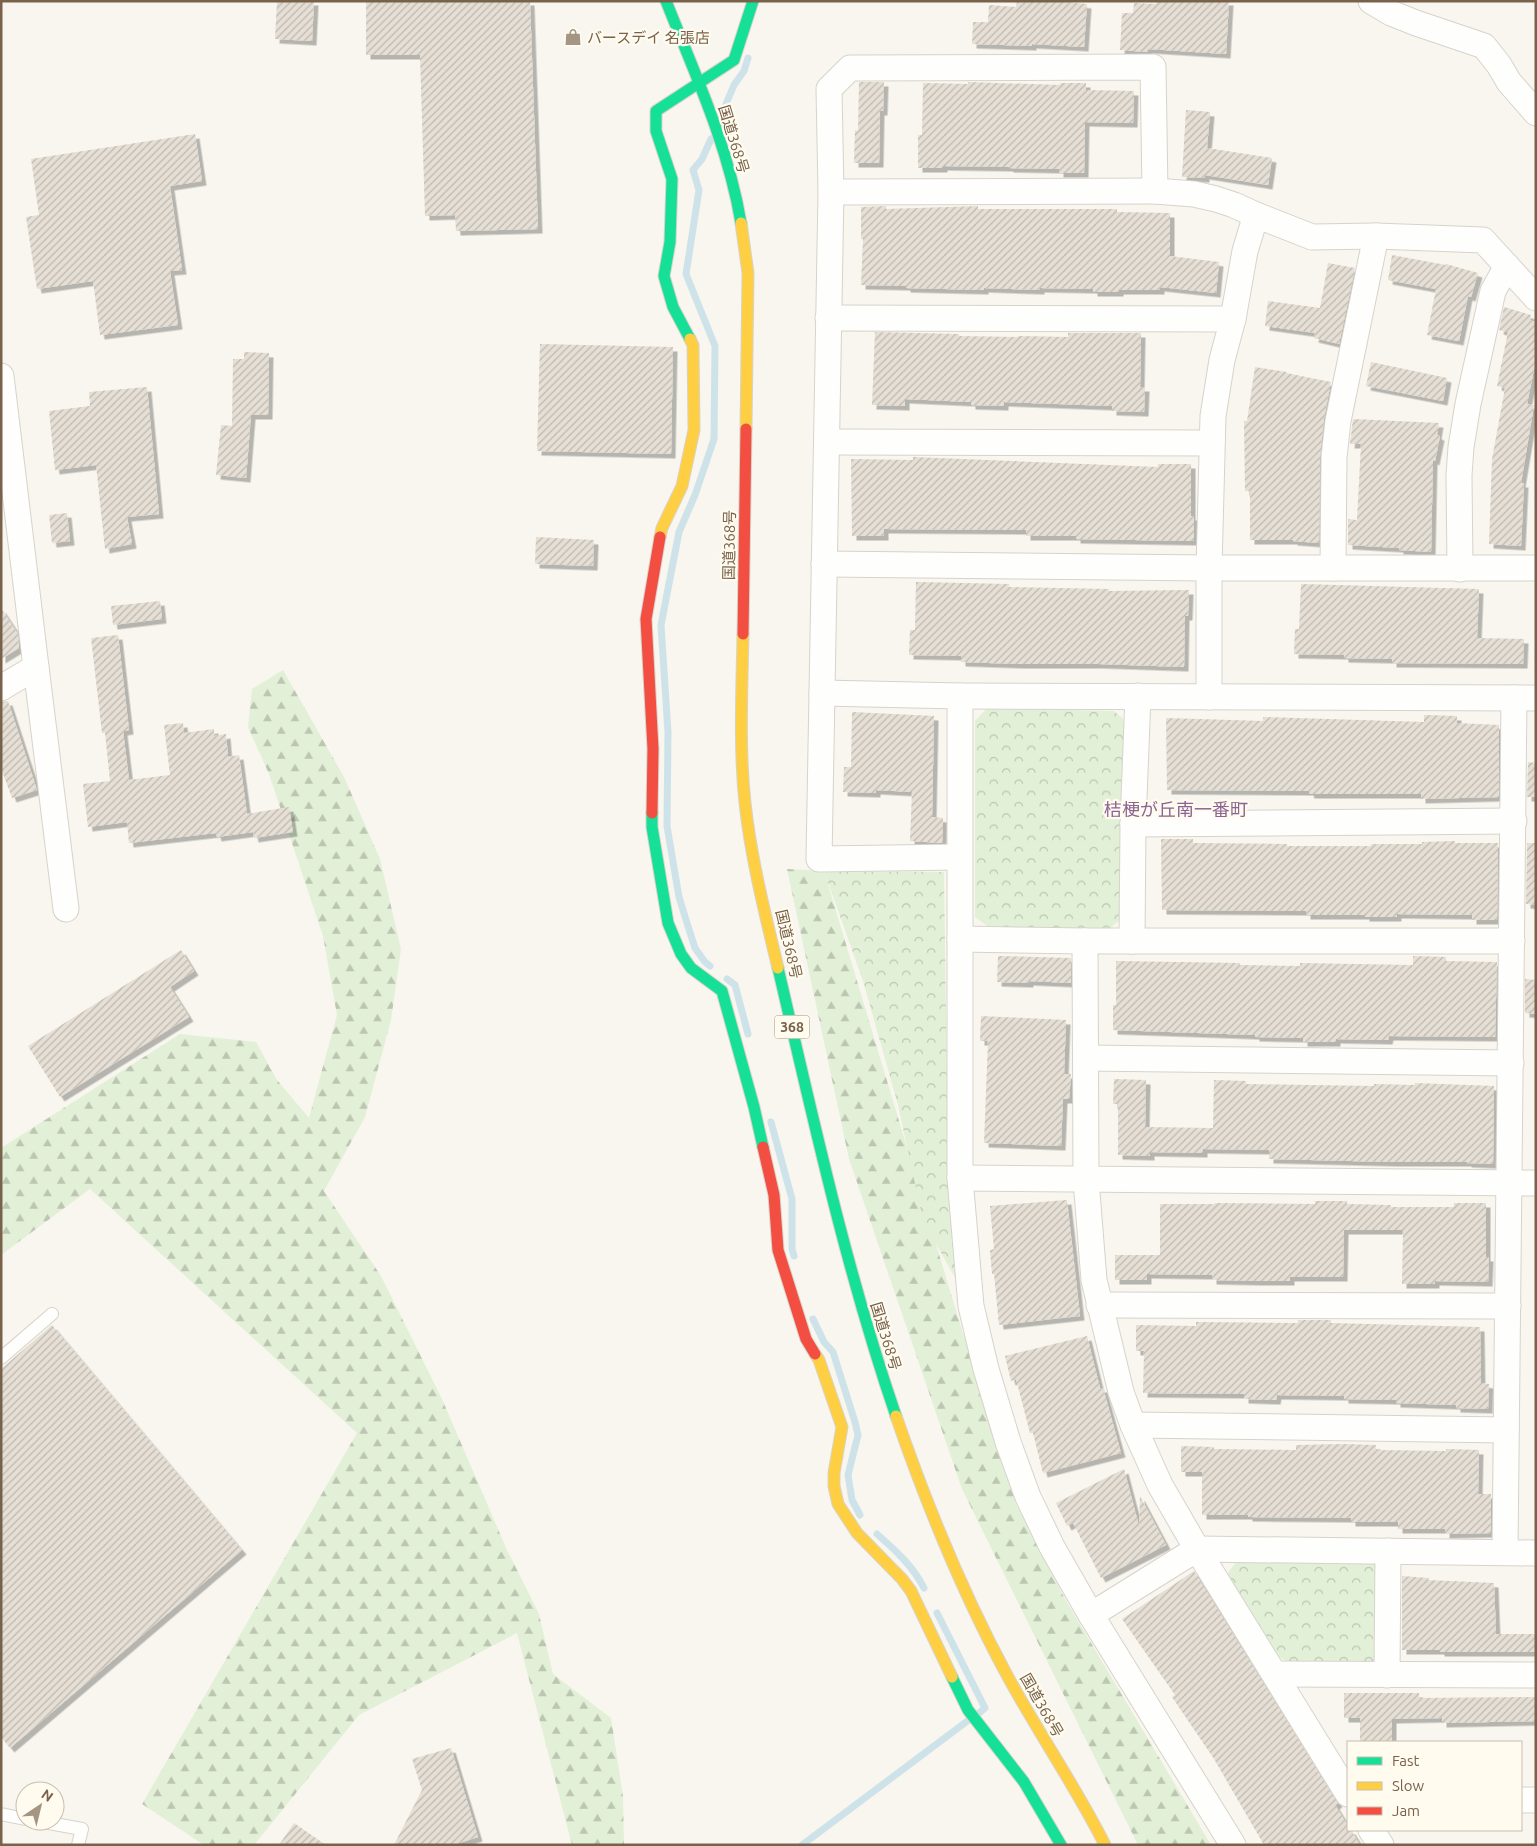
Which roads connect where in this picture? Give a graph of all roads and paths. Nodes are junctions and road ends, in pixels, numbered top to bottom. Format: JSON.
{"nodes":[{"id":1,"x":666,"y":1,"type":"edge"},
{"id":2,"x":752,"y":1,"type":"edge"},
{"id":3,"x":1371,"y":1,"type":"edge"},
{"id":4,"x":698,"y":82,"type":"junction"},
{"id":5,"x":1536,"y":113,"type":"edge"},
{"id":6,"x":1154,"y":191,"type":"junction"},
{"id":7,"x":831,"y":192,"type":"junction"},
{"id":8,"x":1256,"y":216,"type":"junction"},
{"id":9,"x":1376,"y":236,"type":"junction"},
{"id":10,"x":1507,"y":266,"type":"junction"},
{"id":11,"x":1536,"y":298,"type":"edge"},
{"id":12,"x":828,"y":318,"type":"junction"},
{"id":13,"x":1233,"y":319,"type":"junction"},
{"id":14,"x":1,"y":376,"type":"edge"},
{"id":15,"x":826,"y":442,"type":"junction"},
{"id":16,"x":1212,"y":443,"type":"junction"},
{"id":17,"x":824,"y":564,"type":"junction"},
{"id":18,"x":1210,"y":568,"type":"junction"},
{"id":19,"x":1334,"y":568,"type":"junction"},
{"id":20,"x":1536,"y":568,"type":"edge"},
{"id":21,"x":1460,"y":569,"type":"junction"},
{"id":22,"x":36,"y":667,"type":"junction"},
{"id":23,"x":1,"y":688,"type":"edge"},
{"id":24,"x":822,"y":694,"type":"junction"},
{"id":25,"x":960,"y":696,"type":"junction"},
{"id":26,"x":1138,"y":696,"type":"junction"},
{"id":27,"x":1209,"y":697,"type":"junction"},
{"id":28,"x":1525,"y":698,"type":"edge"},
{"id":29,"x":1514,"y":821,"type":"junction"},
{"id":30,"x":1133,"y":824,"type":"junction"},
{"id":31,"x":959,"y":857,"type":"junction"},
{"id":32,"x":66,"y":909,"type":"dead end"},
{"id":33,"x":960,"y":939,"type":"junction"},
{"id":34,"x":1085,"y":941,"type":"junction"},
{"id":35,"x":1132,"y":941,"type":"junction"},
{"id":36,"x":1512,"y":941,"type":"junction"},
{"id":37,"x":1086,"y":1058,"type":"junction"},
{"id":38,"x":1511,"y":1063,"type":"junction"},
{"id":39,"x":960,"y":1178,"type":"junction"},
{"id":40,"x":1086,"y":1180,"type":"junction"},
{"id":41,"x":1509,"y":1183,"type":"junction"},
{"id":42,"x":1536,"y":1184,"type":"edge"},
{"id":43,"x":1099,"y":1305,"type":"junction"},
{"id":44,"x":1508,"y":1306,"type":"junction"},
{"id":45,"x":52,"y":1314,"type":"dead end"},
{"id":46,"x":1,"y":1358,"type":"edge"},
{"id":47,"x":1133,"y":1425,"type":"junction"},
{"id":48,"x":1506,"y":1430,"type":"junction"},
{"id":49,"x":1197,"y":1549,"type":"junction"},
{"id":50,"x":1388,"y":1551,"type":"junction"},
{"id":51,"x":1505,"y":1552,"type":"junction"},
{"id":52,"x":1536,"y":1553,"type":"edge"},
{"id":53,"x":1090,"y":1615,"type":"junction"},
{"id":54,"x":1275,"y":1674,"type":"junction"},
{"id":55,"x":1387,"y":1675,"type":"junction"},
{"id":56,"x":1536,"y":1675,"type":"edge"},
{"id":57,"x":1347,"y":1792,"type":"edge"},
{"id":58,"x":1522,"y":1800,"type":"edge"},
{"id":59,"x":1536,"y":1800,"type":"edge"},
{"id":60,"x":1,"y":1814,"type":"edge"},
{"id":61,"x":15,"y":1817,"type":"edge"},
{"id":62,"x":65,"y":1826,"type":"edge"},
{"id":63,"x":1372,"y":1831,"type":"edge"},
{"id":64,"x":78,"y":1845,"type":"edge"},
{"id":65,"x":1061,"y":1845,"type":"edge"},
{"id":66,"x":1105,"y":1845,"type":"edge"},
{"id":67,"x":1232,"y":1845,"type":"edge"},
{"id":68,"x":1380,"y":1845,"type":"edge"}],
"edges":[{"from":1,"to":4,"type":"main road","name":"国道368号","number":"368"},
{"from":2,"to":4,"type":"main road"},
{"from":3,"to":5,"type":"street"},
{"from":4,"to":65,"type":"main road"},
{"from":4,"to":66,"type":"main road","name":"国道368号","number":"368"},
{"from":6,"to":7,"type":"street"},
{"from":6,"to":7,"type":"street"},
{"from":6,"to":8,"type":"street"},
{"from":7,"to":12,"type":"street"},
{"from":8,"to":9,"type":"street"},
{"from":8,"to":13,"type":"street"},
{"from":9,"to":10,"type":"street"},
{"from":9,"to":19,"type":"street"},
{"from":10,"to":11,"type":"street"},
{"from":10,"to":21,"type":"street"},
{"from":12,"to":13,"type":"street"},
{"from":12,"to":15,"type":"street"},
{"from":13,"to":16,"type":"street"},
{"from":14,"to":22,"type":"street"},
{"from":15,"to":16,"type":"street"},
{"from":15,"to":17,"type":"street"},
{"from":16,"to":18,"type":"street"},
{"from":17,"to":18,"type":"street"},
{"from":17,"to":24,"type":"street"},
{"from":18,"to":19,"type":"street"},
{"from":18,"to":27,"type":"street"},
{"from":19,"to":21,"type":"street"},
{"from":20,"to":21,"type":"street"},
{"from":22,"to":23,"type":"street"},
{"from":22,"to":32,"type":"street"},
{"from":24,"to":25,"type":"street"},
{"from":24,"to":31,"type":"street"},
{"from":25,"to":26,"type":"street"},
{"from":25,"to":31,"type":"street"},
{"from":26,"to":27,"type":"street"},
{"from":26,"to":30,"type":"street"},
{"from":27,"to":28,"type":"street"},
{"from":28,"to":29,"type":"street"},
{"from":29,"to":30,"type":"street"},
{"from":29,"to":36,"type":"street"},
{"from":30,"to":35,"type":"street"},
{"from":31,"to":33,"type":"street"},
{"from":33,"to":34,"type":"street"},
{"from":33,"to":39,"type":"street"},
{"from":34,"to":35,"type":"street"},
{"from":34,"to":37,"type":"street"},
{"from":35,"to":36,"type":"street"},
{"from":36,"to":38,"type":"street"},
{"from":37,"to":38,"type":"street"},
{"from":37,"to":40,"type":"street"},
{"from":38,"to":41,"type":"street"},
{"from":39,"to":40,"type":"street"},
{"from":39,"to":53,"type":"street"},
{"from":40,"to":41,"type":"street"},
{"from":40,"to":43,"type":"street"},
{"from":41,"to":42,"type":"street"},
{"from":41,"to":44,"type":"street"},
{"from":43,"to":44,"type":"street"},
{"from":43,"to":47,"type":"street"},
{"from":44,"to":48,"type":"street"},
{"from":45,"to":46,"type":"lane"},
{"from":47,"to":48,"type":"street"},
{"from":47,"to":49,"type":"street"},
{"from":48,"to":51,"type":"street"},
{"from":49,"to":50,"type":"street"},
{"from":49,"to":53,"type":"street"},
{"from":49,"to":54,"type":"street"},
{"from":50,"to":51,"type":"street"},
{"from":50,"to":55,"type":"street"},
{"from":51,"to":52,"type":"street"},
{"from":53,"to":67,"type":"street"},
{"from":54,"to":55,"type":"street"},
{"from":54,"to":57,"type":"street"},
{"from":55,"to":56,"type":"street"},
{"from":58,"to":59,"type":"street"},
{"from":60,"to":61,"type":"lane"},
{"from":62,"to":64,"type":"lane"},
{"from":63,"to":68,"type":"street"}]}
